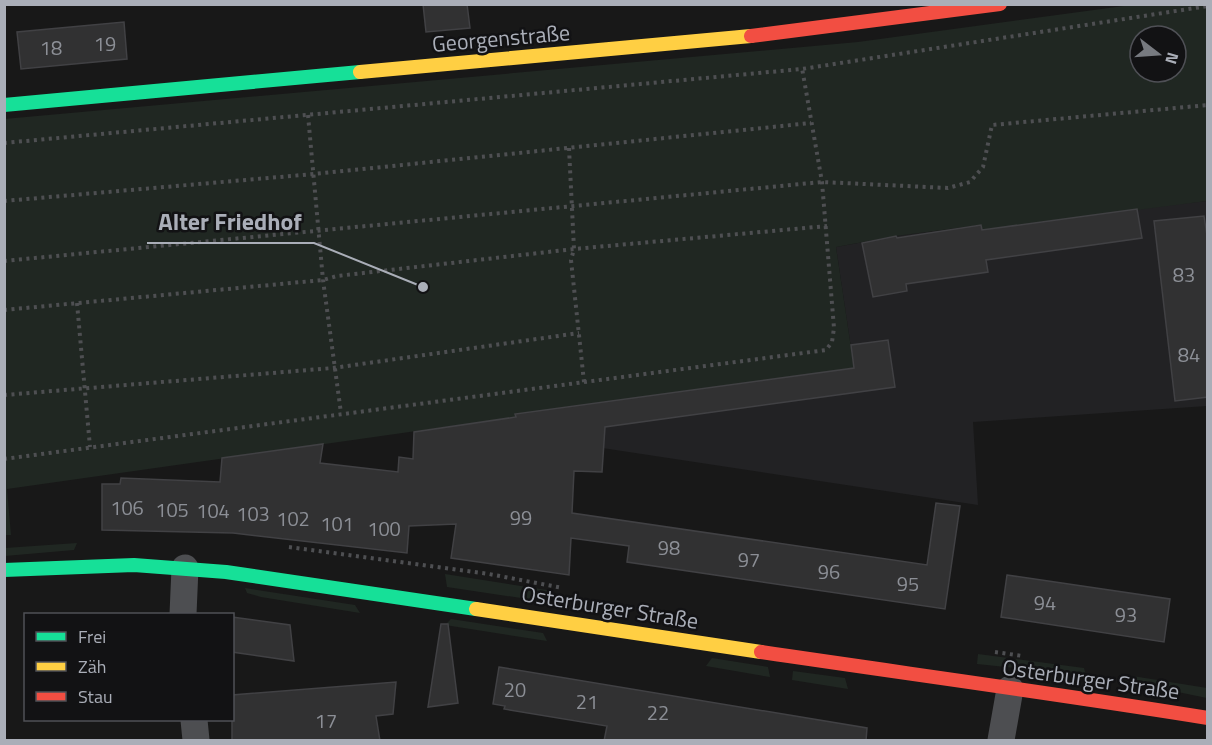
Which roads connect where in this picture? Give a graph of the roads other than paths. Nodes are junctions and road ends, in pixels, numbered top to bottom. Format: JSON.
{"nodes":[{"id":1,"x":1000,"y":4,"type":"edge"},
{"id":2,"x":4,"y":105,"type":"edge"},
{"id":3,"x":185,"y":568,"type":"junction"},
{"id":4,"x":4,"y":570,"type":"edge"},
{"id":5,"x":183,"y":613,"type":"edge"},
{"id":6,"x":1010,"y":689,"type":"junction"},
{"id":7,"x":1208,"y":718,"type":"edge"},
{"id":8,"x":194,"y":721,"type":"edge"},
{"id":9,"x":196,"y":741,"type":"edge"},
{"id":10,"x":1001,"y":741,"type":"edge"}],
"edges":[{"from":1,"to":2,"type":"street","name":"Georgenstraße"},
{"from":3,"to":4,"type":"street","name":"Osterburger Straße"},
{"from":3,"to":5,"type":"street"},
{"from":3,"to":6,"type":"street","name":"Osterburger Straße"},
{"from":6,"to":7,"type":"street","name":"Osterburger Straße"},
{"from":6,"to":10,"type":"street"},
{"from":8,"to":9,"type":"street"}]}
